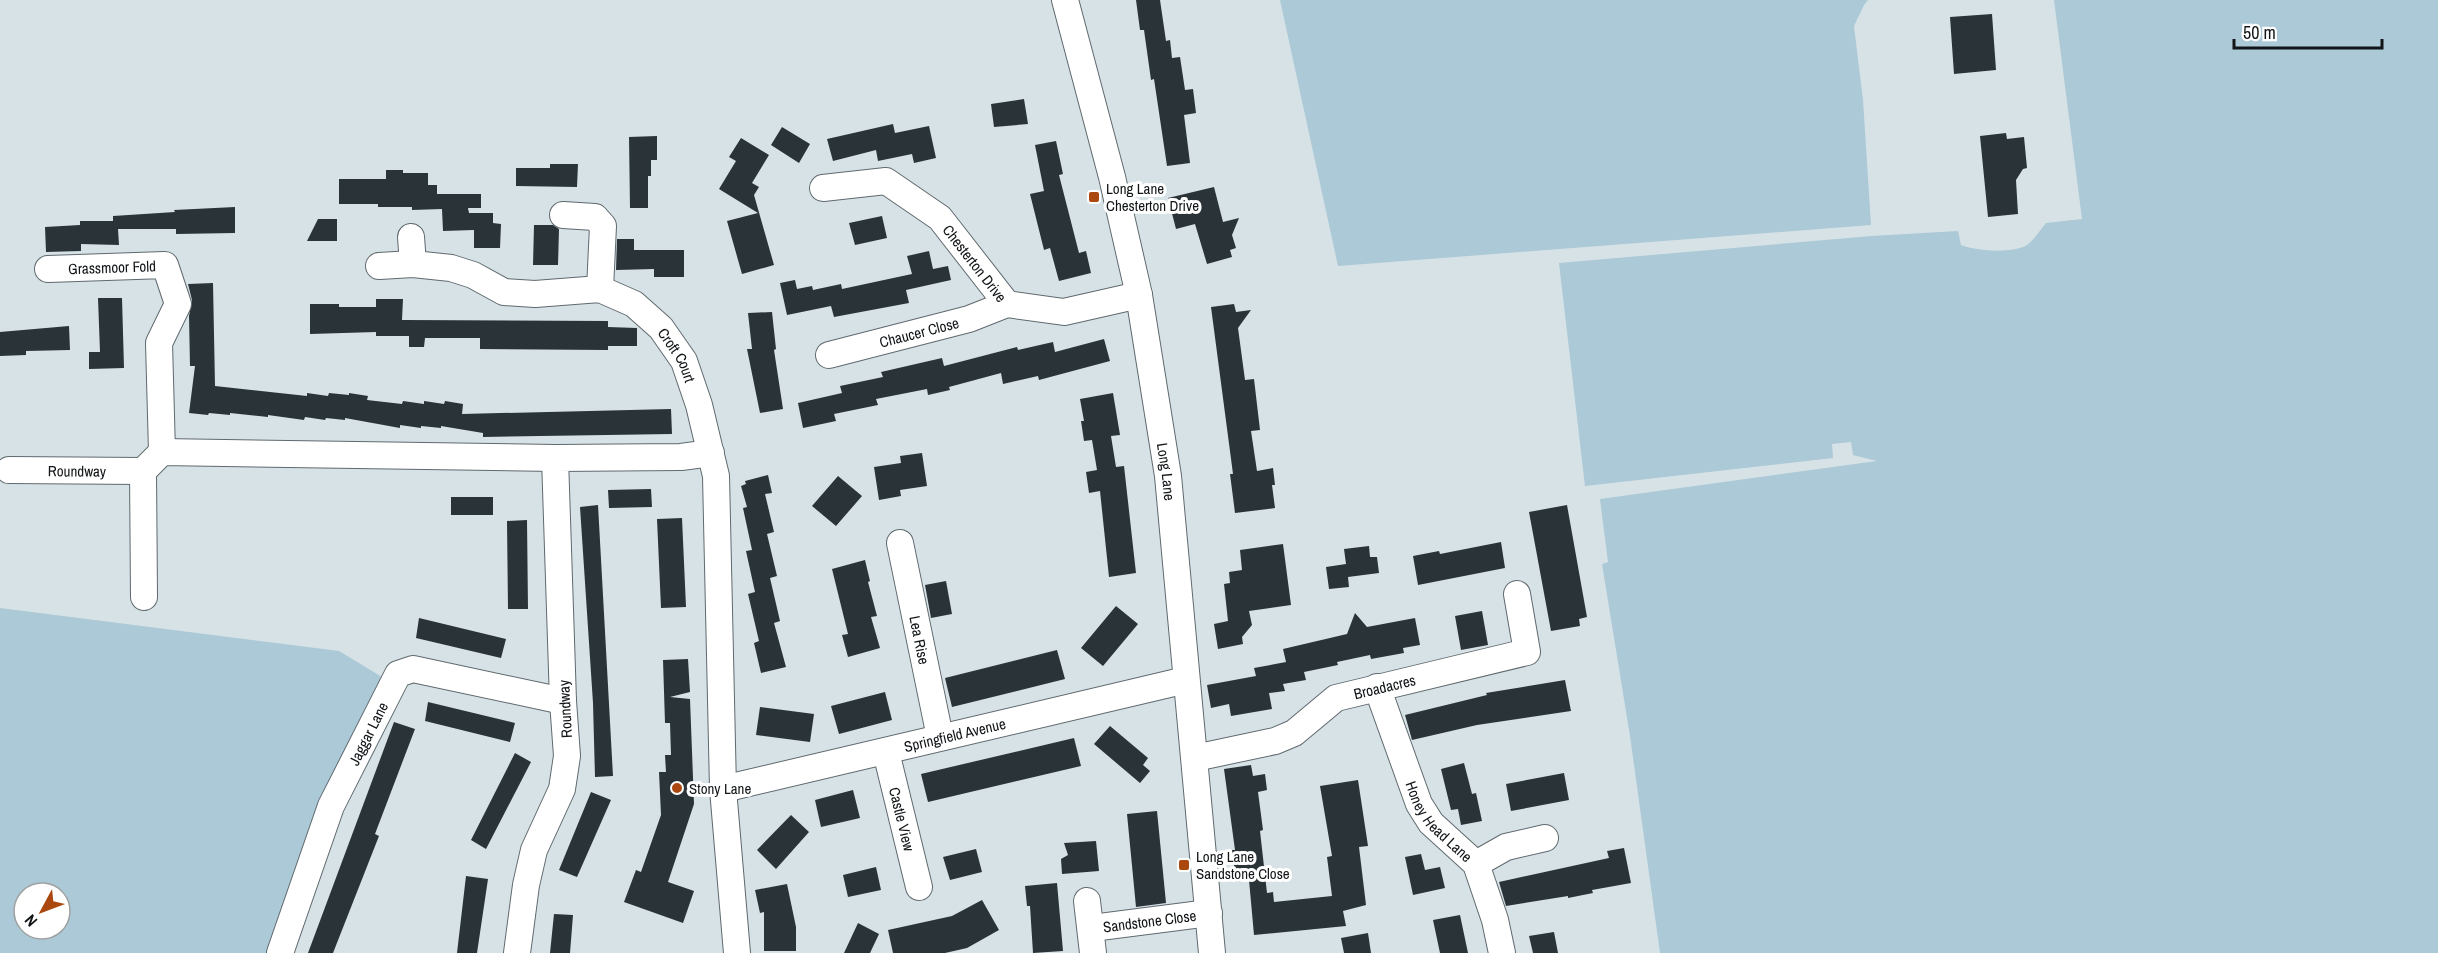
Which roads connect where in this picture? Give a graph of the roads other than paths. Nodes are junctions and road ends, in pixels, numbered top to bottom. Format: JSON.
{"nodes":[{"id":1,"x":1065,"y":0,"type":"edge"},
{"id":2,"x":822,"y":188,"type":"dead end"},
{"id":3,"x":563,"y":215,"type":"dead end"},
{"id":4,"x":411,"y":237,"type":"dead end"},
{"id":5,"x":413,"y":264,"type":"junction"},
{"id":6,"x":379,"y":267,"type":"dead end"},
{"id":7,"x":48,"y":269,"type":"dead end"},
{"id":8,"x":600,"y":289,"type":"junction"},
{"id":9,"x":1139,"y":295,"type":"junction"},
{"id":10,"x":1007,"y":304,"type":"junction"},
{"id":11,"x":829,"y":355,"type":"dead end"},
{"id":12,"x":162,"y":452,"type":"junction"},
{"id":13,"x":711,"y":453,"type":"junction"},
{"id":14,"x":555,"y":458,"type":"junction"},
{"id":15,"x":9,"y":470,"type":"dead end"},
{"id":16,"x":143,"y":471,"type":"junction"},
{"id":17,"x":900,"y":543,"type":"dead end"},
{"id":18,"x":1517,"y":594,"type":"dead end"},
{"id":19,"x":144,"y":597,"type":"dead end"},
{"id":20,"x":1186,"y":680,"type":"junction"},
{"id":21,"x":1377,"y":687,"type":"junction"},
{"id":22,"x":563,"y":701,"type":"junction"},
{"id":23,"x":940,"y":737,"type":"junction"},
{"id":24,"x":886,"y":752,"type":"junction"},
{"id":25,"x":1195,"y":758,"type":"junction"},
{"id":26,"x":723,"y":789,"type":"junction"},
{"id":27,"x":1545,"y":838,"type":"dead end"},
{"id":28,"x":1476,"y":864,"type":"junction"},
{"id":29,"x":919,"y":887,"type":"dead end"},
{"id":30,"x":1088,"y":901,"type":"dead end"},
{"id":31,"x":1209,"y":913,"type":"junction"},
{"id":32,"x":1092,"y":941,"type":"edge"},
{"id":33,"x":280,"y":953,"type":"edge"},
{"id":34,"x":517,"y":953,"type":"edge"},
{"id":35,"x":737,"y":953,"type":"edge"},
{"id":36,"x":1212,"y":953,"type":"edge"},
{"id":37,"x":1502,"y":953,"type":"edge"}],
"edges":[{"from":1,"to":9,"type":"street","name":"Long Lane"},
{"from":2,"to":10,"type":"street","name":"Chesterton Drive"},
{"from":3,"to":8,"type":"street"},
{"from":4,"to":5,"type":"street"},
{"from":5,"to":6,"type":"street","name":"Croft Court"},
{"from":5,"to":8,"type":"street","name":"Croft Court"},
{"from":7,"to":12,"type":"street","name":"Grassmoor Fold"},
{"from":8,"to":13,"type":"street","name":"Croft Court"},
{"from":9,"to":10,"type":"street","name":"Chesterton Drive"},
{"from":9,"to":20,"type":"street","name":"Long Lane"},
{"from":10,"to":11,"type":"street","name":"Chaucer Close"},
{"from":12,"to":14,"type":"street"},
{"from":12,"to":16,"type":"street"},
{"from":13,"to":14,"type":"street"},
{"from":13,"to":26,"type":"street"},
{"from":14,"to":22,"type":"street","name":"Roundway"},
{"from":15,"to":16,"type":"street","name":"Roundway"},
{"from":16,"to":19,"type":"street"},
{"from":17,"to":23,"type":"street","name":"Lea Rise"},
{"from":18,"to":21,"type":"street","name":"Broadacres"},
{"from":20,"to":23,"type":"street","name":"Springfield Avenue"},
{"from":20,"to":25,"type":"street","name":"Long Lane"},
{"from":21,"to":25,"type":"street","name":"Broadacres"},
{"from":21,"to":28,"type":"street","name":"Honey Head Lane"},
{"from":22,"to":33,"type":"street","name":"Jaggar Lane"},
{"from":22,"to":34,"type":"street","name":"Roundway"},
{"from":23,"to":24,"type":"street","name":"Springfield Avenue"},
{"from":24,"to":26,"type":"street","name":"Springfield Avenue"},
{"from":24,"to":29,"type":"street","name":"Castle View"},
{"from":25,"to":31,"type":"street","name":"Long Lane"},
{"from":26,"to":35,"type":"street"},
{"from":27,"to":28,"type":"street"},
{"from":28,"to":37,"type":"street","name":"Honey Head Lane"},
{"from":30,"to":32,"type":"street","name":"Sandstone Close"},
{"from":31,"to":32,"type":"street","name":"Sandstone Close"},
{"from":31,"to":36,"type":"street","name":"Long Lane"}]}
